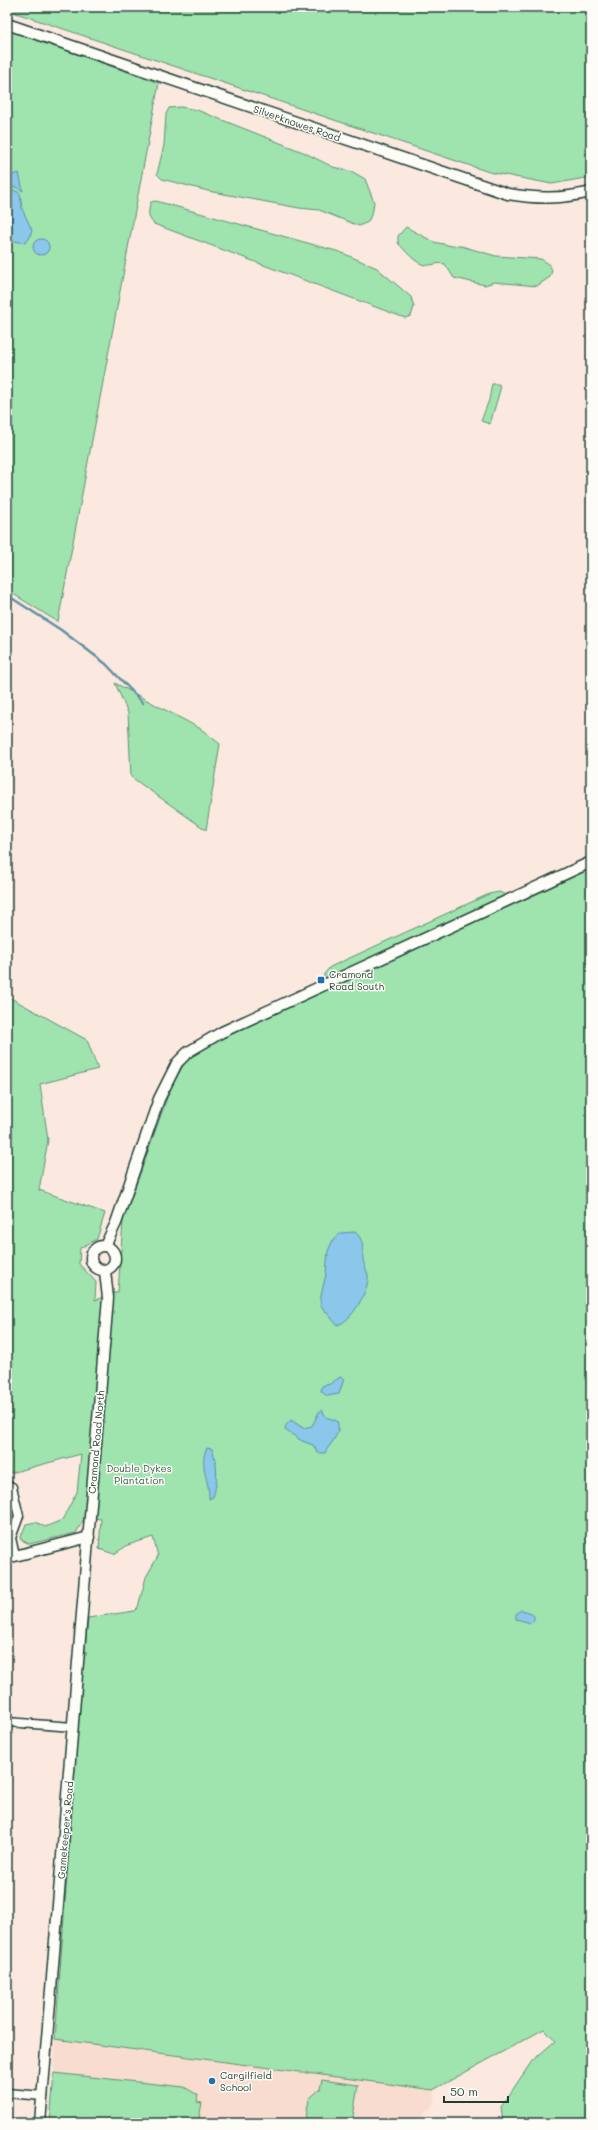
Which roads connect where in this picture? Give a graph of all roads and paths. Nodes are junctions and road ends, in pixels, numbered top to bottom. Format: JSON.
{"nodes":[{"id":1,"x":7,"y":24,"type":"edge"},
{"id":2,"x":591,"y":192,"type":"edge"},
{"id":3,"x":591,"y":862,"type":"edge"},
{"id":4,"x":105,"y":1246,"type":"junction"},
{"id":5,"x":105,"y":1270,"type":"junction"},
{"id":6,"x":12,"y":1486,"type":"dead end"},
{"id":7,"x":89,"y":1537,"type":"junction"},
{"id":8,"x":11,"y":1557,"type":"edge"},
{"id":9,"x":7,"y":1722,"type":"edge"},
{"id":10,"x":73,"y":1727,"type":"junction"},
{"id":11,"x":7,"y":2093,"type":"edge"},
{"id":12,"x":43,"y":2096,"type":"junction"},
{"id":13,"x":40,"y":2123,"type":"edge"}],
"edges":[{"from":1,"to":2,"type":"street","name":"Silverknowes Road"},
{"from":3,"to":4,"type":"street"},
{"from":4,"to":5,"type":"street"},
{"from":4,"to":5,"type":"street"},
{"from":5,"to":7,"type":"street","name":"Cramond Road North"},
{"from":6,"to":8,"type":"street"},
{"from":7,"to":8,"type":"street"},
{"from":7,"to":10,"type":"street","name":"Gamekeeper's Road"},
{"from":9,"to":10,"type":"street"},
{"from":10,"to":12,"type":"street","name":"Gamekeeper's Road"},
{"from":11,"to":12,"type":"street"},
{"from":12,"to":13,"type":"street","name":"Gamekeeper's Road"}]}
